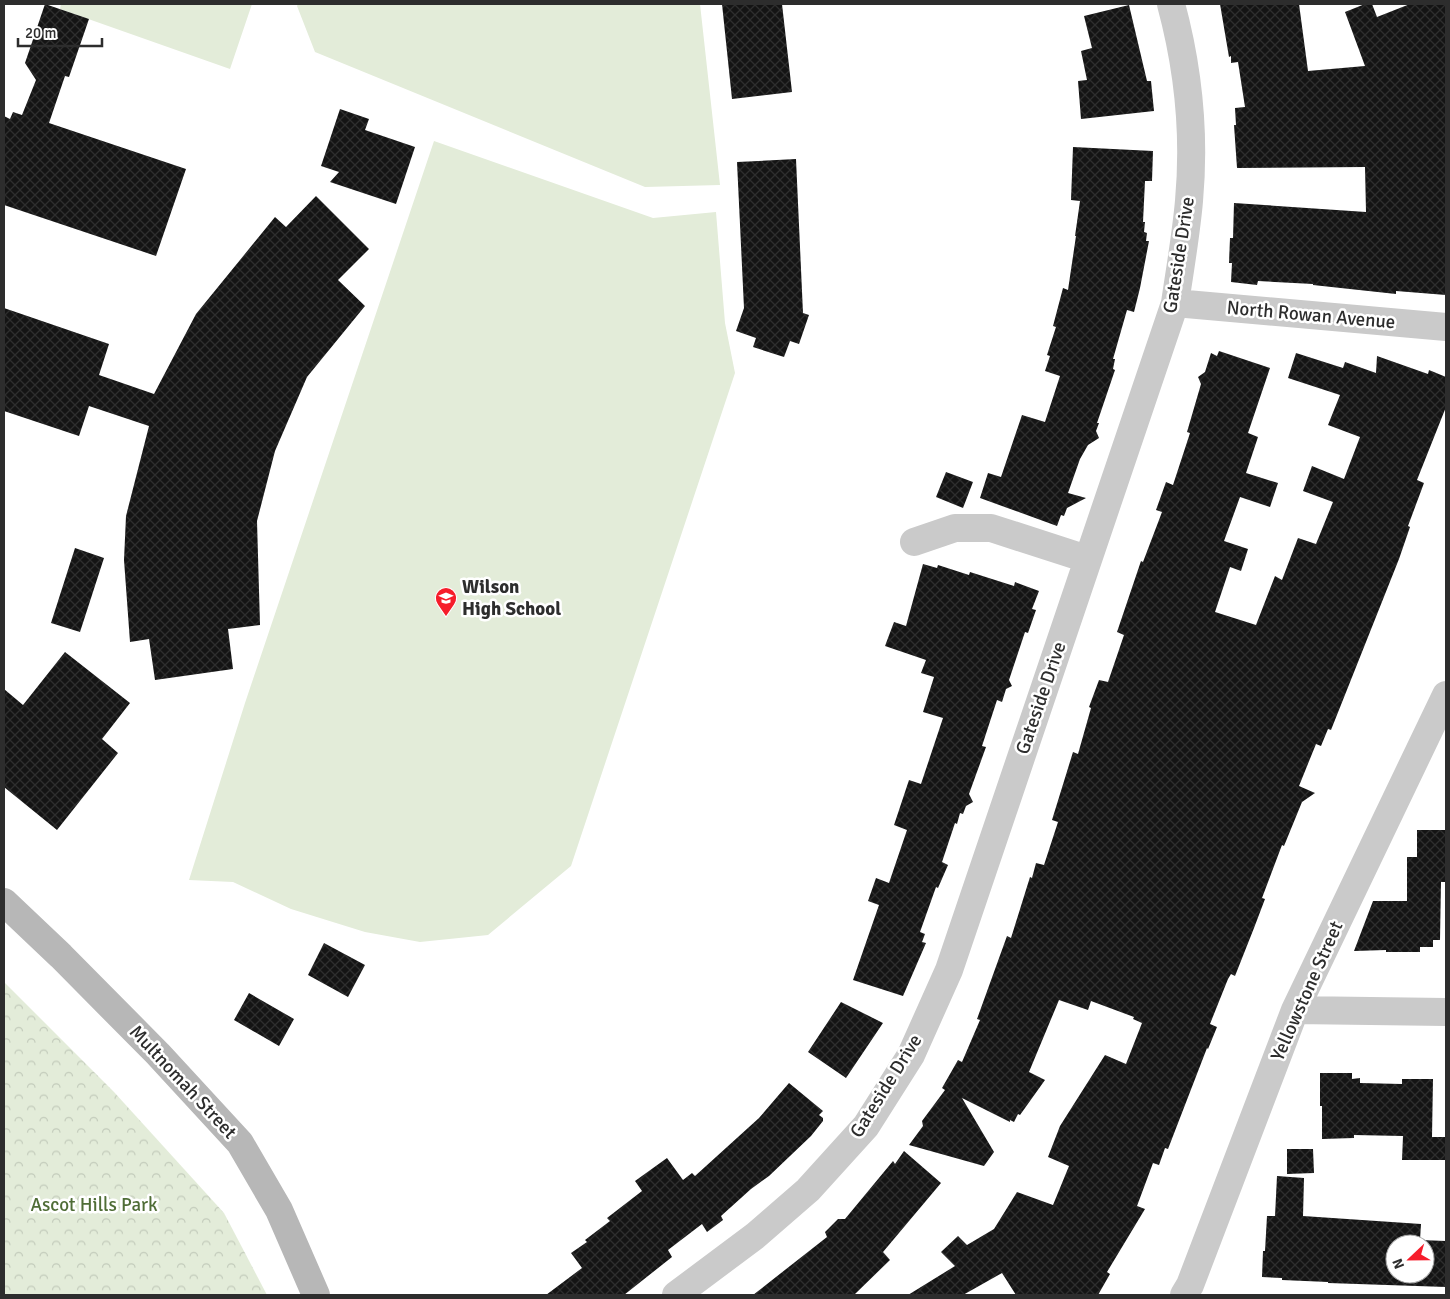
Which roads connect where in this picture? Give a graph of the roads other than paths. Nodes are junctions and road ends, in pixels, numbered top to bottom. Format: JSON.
{"nodes":[{"id":1,"x":1170,"y":4,"type":"edge"},
{"id":2,"x":1175,"y":303,"type":"junction"},
{"id":3,"x":1446,"y":327,"type":"edge"},
{"id":4,"x":914,"y":542,"type":"dead end"},
{"id":5,"x":1087,"y":559,"type":"junction"},
{"id":6,"x":1446,"y":695,"type":"edge"},
{"id":7,"x":4,"y":902,"type":"edge"},
{"id":8,"x":1295,"y":1010,"type":"junction"},
{"id":9,"x":1446,"y":1012,"type":"edge"},
{"id":10,"x":316,"y":1295,"type":"edge"},
{"id":11,"x":676,"y":1295,"type":"edge"},
{"id":12,"x":1184,"y":1295,"type":"edge"}],
"edges":[{"from":1,"to":2,"type":"street","name":"Gateside Drive"},
{"from":2,"to":3,"type":"street","name":"North Rowan Avenue"},
{"from":2,"to":5,"type":"street","name":"Gateside Drive"},
{"from":4,"to":5,"type":"street"},
{"from":5,"to":11,"type":"street","name":"Gateside Drive"},
{"from":6,"to":8,"type":"street","name":"Yellowstone Street"},
{"from":7,"to":10,"type":"street","name":"Multnomah Street"},
{"from":8,"to":9,"type":"street"},
{"from":8,"to":12,"type":"street","name":"Yellowstone Street"}]}
